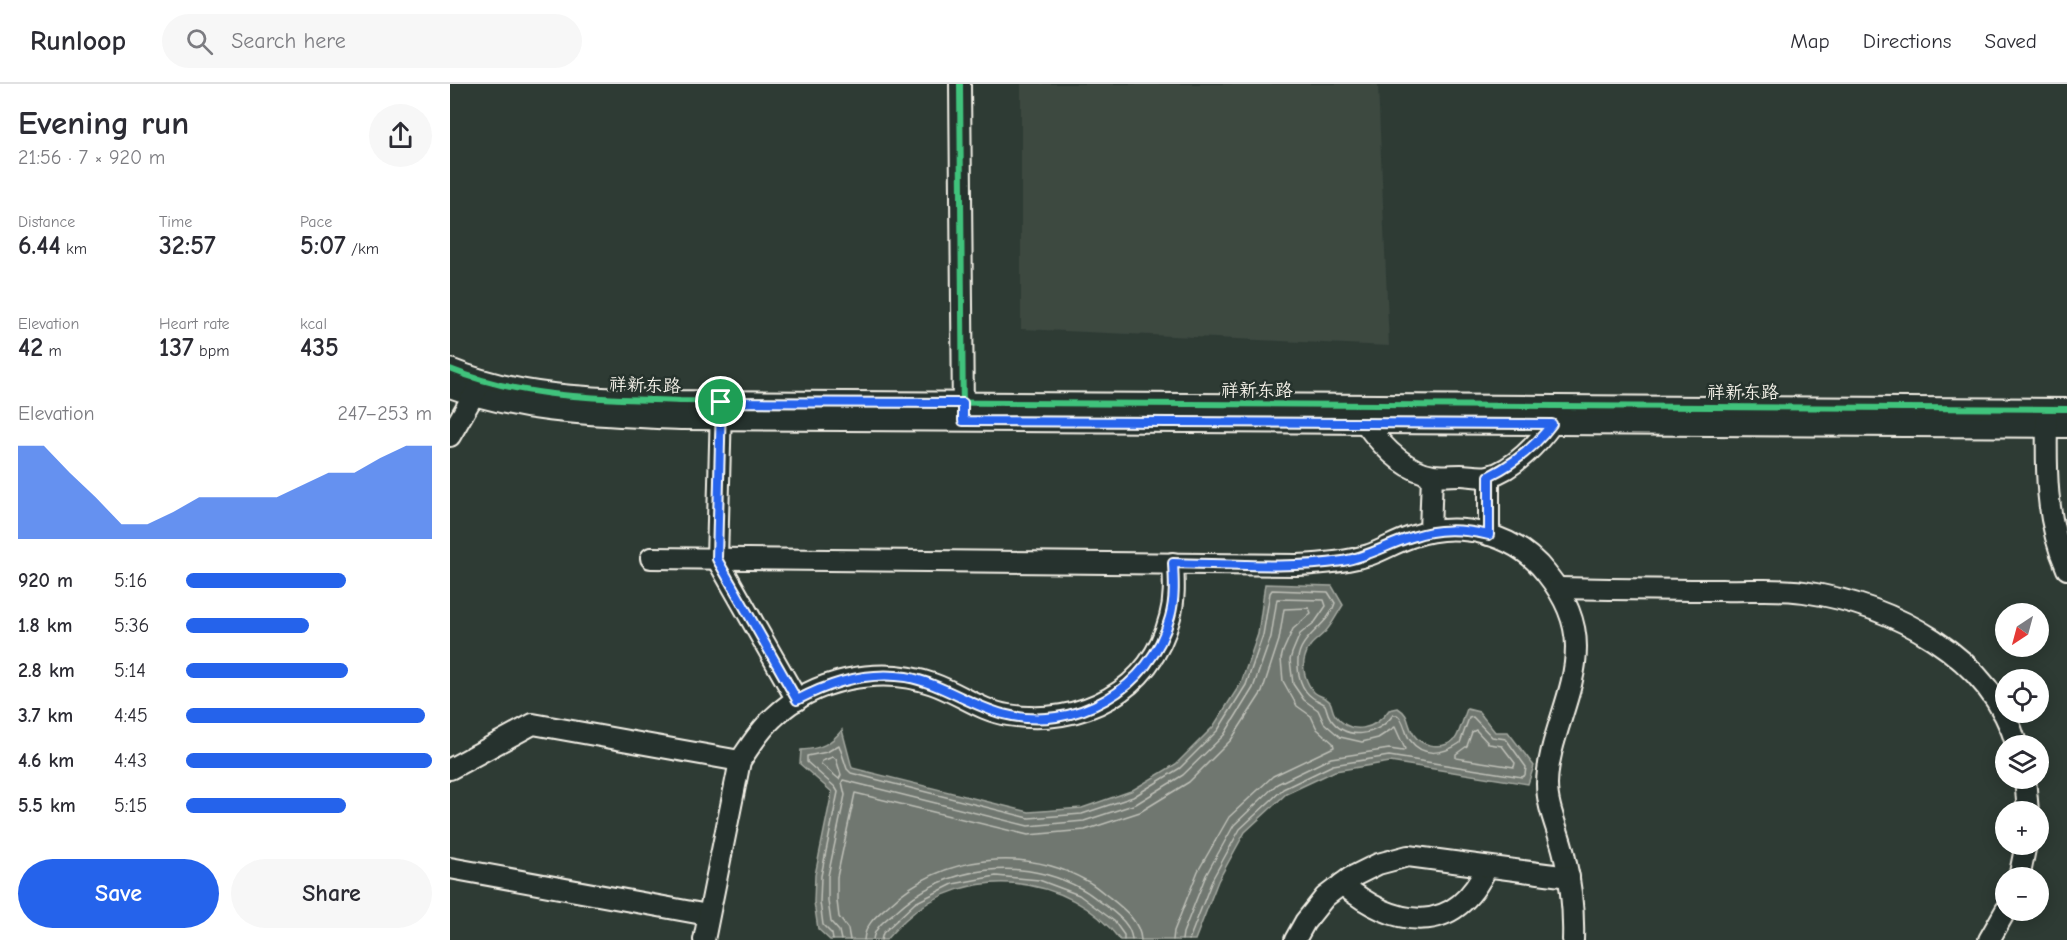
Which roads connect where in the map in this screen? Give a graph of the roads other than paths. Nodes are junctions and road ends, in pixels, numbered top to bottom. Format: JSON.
{"nodes":[{"id":1,"x":960,"y":84,"type":"edge"},
{"id":2,"x":450,"y":369,"type":"edge"},
{"id":3,"x":450,"y":387,"type":"edge"},
{"id":4,"x":478,"y":388,"type":"junction"},
{"id":5,"x":2067,"y":409,"type":"edge"},
{"id":6,"x":721,"y":410,"type":"junction"},
{"id":7,"x":963,"y":412,"type":"junction"},
{"id":8,"x":2047,"y":418,"type":"junction"},
{"id":9,"x":1365,"y":423,"type":"junction"},
{"id":10,"x":1552,"y":424,"type":"junction"},
{"id":11,"x":2067,"y":427,"type":"edge"},
{"id":12,"x":450,"y":436,"type":"edge"},
{"id":13,"x":1432,"y":475,"type":"junction"},
{"id":14,"x":1489,"y":476,"type":"junction"},
{"id":15,"x":1430,"y":531,"type":"junction"},
{"id":16,"x":1489,"y":535,"type":"junction"},
{"id":17,"x":651,"y":558,"type":"dead end"},
{"id":18,"x":717,"y":559,"type":"junction"},
{"id":19,"x":1173,"y":563,"type":"junction"},
{"id":20,"x":2067,"y":569,"type":"edge"},
{"id":21,"x":1558,"y":588,"type":"junction"},
{"id":22,"x":797,"y":700,"type":"junction"},
{"id":23,"x":2012,"y":735,"type":"edge"},
{"id":24,"x":740,"y":762,"type":"junction"},
{"id":25,"x":450,"y":769,"type":"edge"},
{"id":26,"x":1487,"y":867,"type":"junction"},
{"id":27,"x":450,"y":868,"type":"edge"},
{"id":28,"x":1569,"y":877,"type":"junction"},
{"id":29,"x":1342,"y":884,"type":"junction"},
{"id":30,"x":708,"y":915,"type":"junction"},
{"id":31,"x":2000,"y":921,"type":"edge"},
{"id":32,"x":704,"y":940,"type":"edge"},
{"id":33,"x":1296,"y":940,"type":"edge"},
{"id":34,"x":1573,"y":940,"type":"edge"},
{"id":35,"x":1989,"y":940,"type":"edge"}],
"edges":[{"from":1,"to":7,"type":"street"},
{"from":2,"to":4,"type":"street","name":"祥新东路"},
{"from":3,"to":4,"type":"street","name":"祥新东路"},
{"from":4,"to":6,"type":"street","name":"祥新东路"},
{"from":4,"to":12,"type":"street"},
{"from":5,"to":8,"type":"street","name":"祥新东路"},
{"from":6,"to":7,"type":"street","name":"祥新东路"},
{"from":6,"to":18,"type":"street"},
{"from":7,"to":8,"type":"street","name":"祥新东路"},
{"from":7,"to":9,"type":"street","name":"祥新东路"},
{"from":8,"to":10,"type":"street","name":"祥新东路"},
{"from":8,"to":11,"type":"street","name":"祥新东路"},
{"from":8,"to":20,"type":"street"},
{"from":9,"to":10,"type":"street","name":"祥新东路"},
{"from":9,"to":13,"type":"street"},
{"from":10,"to":14,"type":"street"},
{"from":13,"to":14,"type":"street"},
{"from":13,"to":15,"type":"street"},
{"from":14,"to":16,"type":"street"},
{"from":15,"to":16,"type":"street"},
{"from":15,"to":19,"type":"street"},
{"from":16,"to":21,"type":"street"},
{"from":17,"to":18,"type":"street"},
{"from":18,"to":19,"type":"street"},
{"from":18,"to":22,"type":"street"},
{"from":19,"to":22,"type":"street"},
{"from":21,"to":23,"type":"street"},
{"from":21,"to":28,"type":"street"},
{"from":22,"to":24,"type":"street"},
{"from":24,"to":25,"type":"street"},
{"from":24,"to":30,"type":"street"},
{"from":26,"to":28,"type":"street"},
{"from":26,"to":29,"type":"street"},
{"from":26,"to":29,"type":"street"},
{"from":27,"to":30,"type":"street"},
{"from":28,"to":34,"type":"street"},
{"from":29,"to":33,"type":"street"},
{"from":30,"to":32,"type":"street"},
{"from":31,"to":35,"type":"street"}]}
